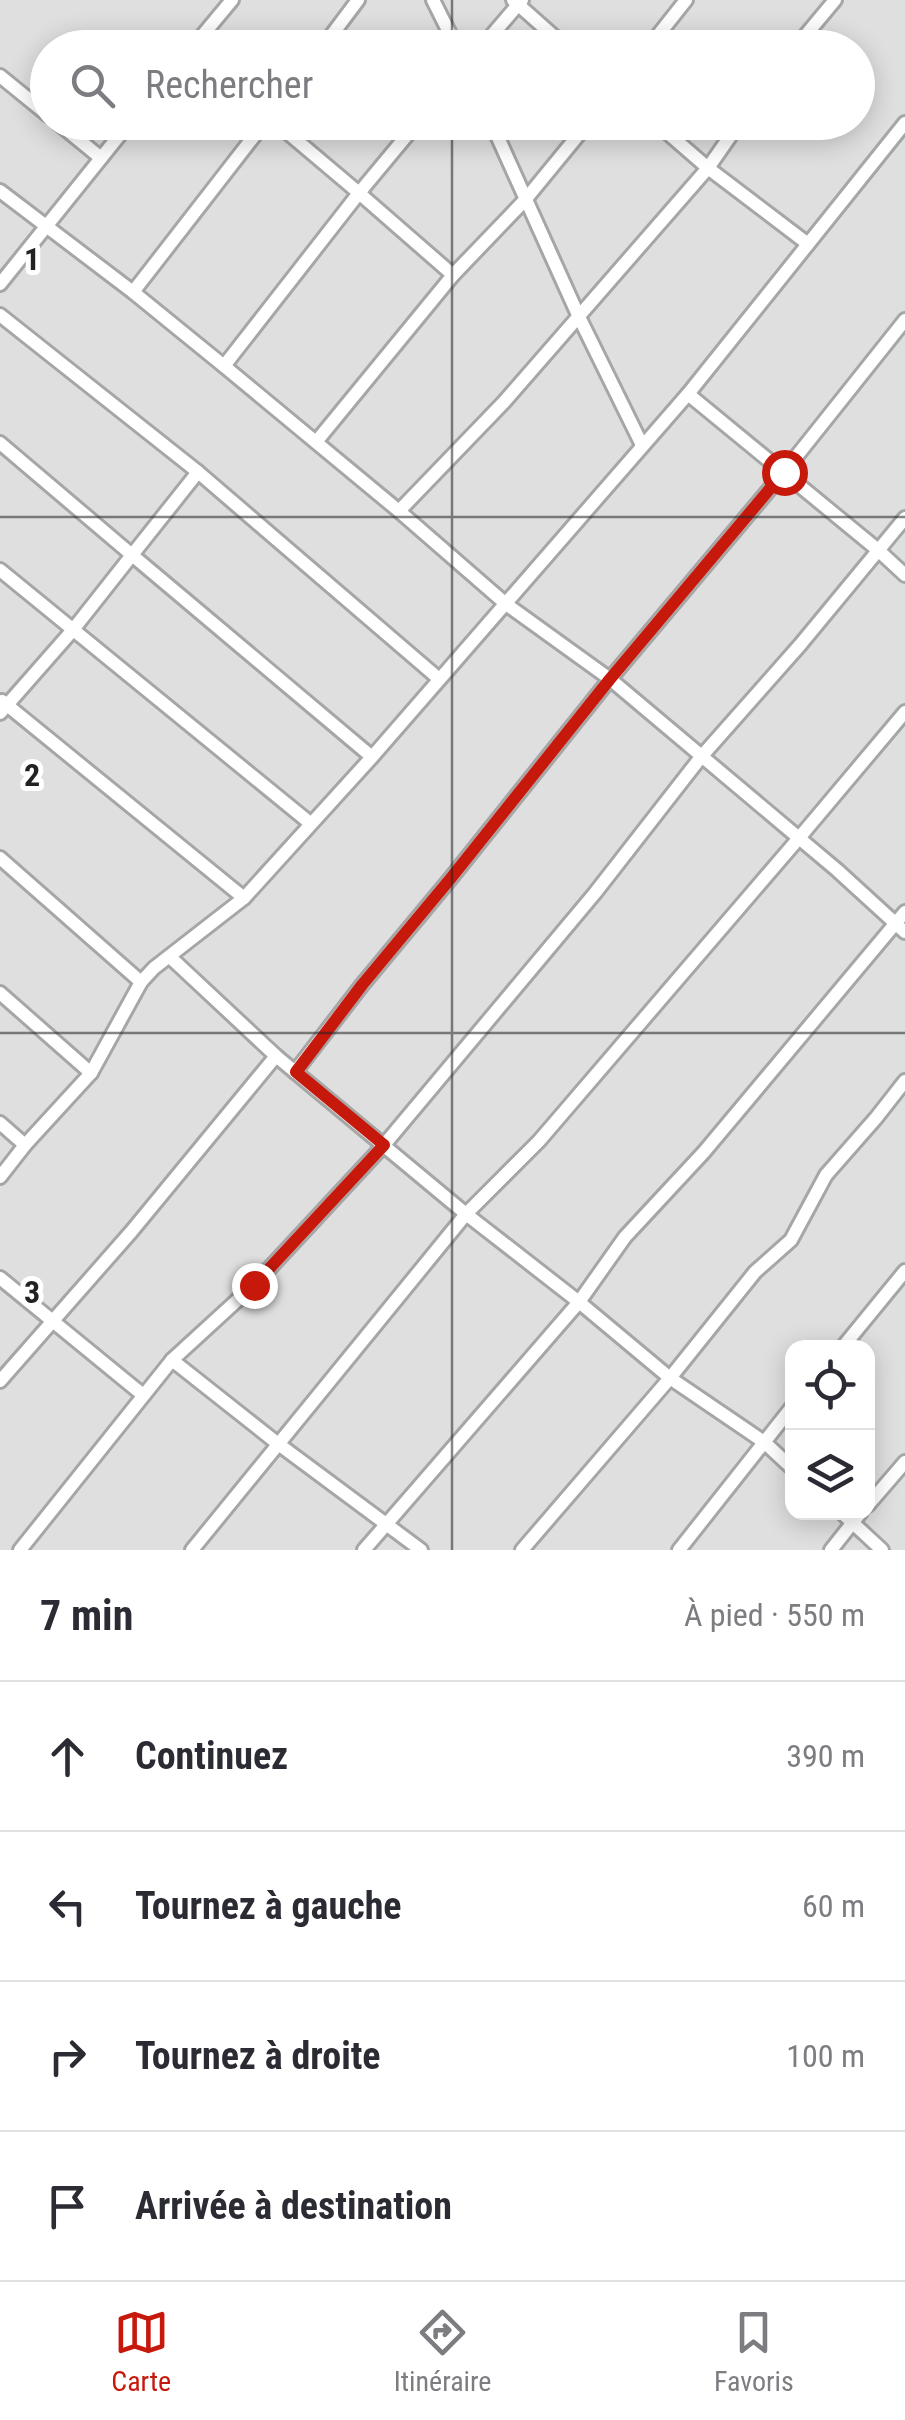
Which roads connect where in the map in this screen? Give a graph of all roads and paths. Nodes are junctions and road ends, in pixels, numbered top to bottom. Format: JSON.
{"nodes":[{"id":1,"x":232,"y":0,"type":"edge"},
{"id":2,"x":358,"y":0,"type":"edge"},
{"id":3,"x":433,"y":0,"type":"edge"},
{"id":4,"x":686,"y":0,"type":"edge"},
{"id":5,"x":836,"y":0,"type":"edge"},
{"id":6,"x":518,"y":2,"type":"edge"},
{"id":7,"x":207,"y":30,"type":"edge"},
{"id":8,"x":336,"y":30,"type":"edge"},
{"id":9,"x":449,"y":30,"type":"edge"},
{"id":10,"x":495,"y":30,"type":"edge"},
{"id":11,"x":548,"y":30,"type":"edge"},
{"id":12,"x":662,"y":30,"type":"edge"},
{"id":13,"x":810,"y":30,"type":"edge"},
{"id":14,"x":0,"y":76,"type":"edge"},
{"id":15,"x":30,"y":100,"type":"edge"},
{"id":16,"x":905,"y":123,"type":"edge"},
{"id":17,"x":79,"y":140,"type":"edge"},
{"id":18,"x":116,"y":140,"type":"edge"},
{"id":19,"x":251,"y":140,"type":"edge"},
{"id":20,"x":297,"y":140,"type":"edge"},
{"id":21,"x":403,"y":140,"type":"edge"},
{"id":22,"x":499,"y":140,"type":"edge"},
{"id":23,"x":573,"y":140,"type":"edge"},
{"id":24,"x":676,"y":140,"type":"edge"},
{"id":25,"x":727,"y":140,"type":"edge"},
{"id":26,"x":101,"y":158,"type":"junction"},
{"id":27,"x":708,"y":168,"type":"junction"},
{"id":28,"x":0,"y":191,"type":"edge"},
{"id":29,"x":360,"y":192,"type":"junction"},
{"id":30,"x":525,"y":200,"type":"junction"},
{"id":31,"x":47,"y":227,"type":"junction"},
{"id":32,"x":808,"y":244,"type":"junction"},
{"id":33,"x":453,"y":276,"type":"junction"},
{"id":34,"x":0,"y":284,"type":"edge"},
{"id":35,"x":133,"y":292,"type":"junction"},
{"id":36,"x":0,"y":314,"type":"edge"},
{"id":37,"x":579,"y":317,"type":"junction"},
{"id":38,"x":905,"y":320,"type":"edge"},
{"id":39,"x":224,"y":366,"type":"junction"},
{"id":40,"x":688,"y":394,"type":"junction"},
{"id":41,"x":316,"y":442,"type":"junction"},
{"id":42,"x":0,"y":443,"type":"edge"},
{"id":43,"x":642,"y":445,"type":"junction"},
{"id":44,"x":198,"y":472,"type":"junction"},
{"id":45,"x":784,"y":472,"type":"junction"},
{"id":46,"x":399,"y":511,"type":"junction"},
{"id":47,"x":905,"y":518,"type":"edge"},
{"id":48,"x":878,"y":550,"type":"junction"},
{"id":49,"x":132,"y":555,"type":"junction"},
{"id":50,"x":0,"y":570,"type":"edge"},
{"id":51,"x":905,"y":575,"type":"edge"},
{"id":52,"x":506,"y":604,"type":"junction"},
{"id":53,"x":72,"y":631,"type":"junction"},
{"id":54,"x":438,"y":678,"type":"junction"},
{"id":55,"x":610,"y":679,"type":"junction"},
{"id":56,"x":2,"y":706,"type":"edge"},
{"id":57,"x":905,"y":712,"type":"edge"},
{"id":58,"x":372,"y":757,"type":"junction"},
{"id":59,"x":702,"y":757,"type":"junction"},
{"id":60,"x":310,"y":823,"type":"junction"},
{"id":61,"x":800,"y":838,"type":"junction"},
{"id":62,"x":0,"y":858,"type":"edge"},
{"id":63,"x":244,"y":898,"type":"junction"},
{"id":64,"x":902,"y":922,"type":"edge"},
{"id":65,"x":170,"y":957,"type":"junction"},
{"id":66,"x":140,"y":982,"type":"junction"},
{"id":67,"x":0,"y":993,"type":"edge"},
{"id":68,"x":276,"y":1056,"type":"junction"},
{"id":69,"x":296,"y":1072,"type":"junction"},
{"id":70,"x":91,"y":1073,"type":"junction"},
{"id":71,"x":905,"y":1081,"type":"edge"},
{"id":72,"x":0,"y":1124,"type":"edge"},
{"id":73,"x":26,"y":1145,"type":"junction"},
{"id":74,"x":384,"y":1145,"type":"junction"},
{"id":75,"x":0,"y":1178,"type":"edge"},
{"id":76,"x":466,"y":1214,"type":"junction"},
{"id":77,"x":905,"y":1271,"type":"edge"},
{"id":78,"x":0,"y":1278,"type":"edge"},
{"id":79,"x":579,"y":1302,"type":"junction"},
{"id":80,"x":52,"y":1321,"type":"junction"},
{"id":81,"x":849,"y":1340,"type":"edge"},
{"id":82,"x":172,"y":1360,"type":"junction"},
{"id":83,"x":670,"y":1378,"type":"junction"},
{"id":84,"x":0,"y":1381,"type":"edge"},
{"id":85,"x":142,"y":1396,"type":"junction"},
{"id":86,"x":785,"y":1416,"type":"edge"},
{"id":87,"x":764,"y":1442,"type":"junction"},
{"id":88,"x":277,"y":1443,"type":"junction"},
{"id":89,"x":785,"y":1462,"type":"edge"},
{"id":90,"x":905,"y":1462,"type":"edge"},
{"id":91,"x":875,"y":1497,"type":"edge"},
{"id":92,"x":855,"y":1520,"type":"edge"},
{"id":93,"x":859,"y":1520,"type":"edge"},
{"id":94,"x":385,"y":1523,"type":"junction"},
{"id":95,"x":20,"y":1550,"type":"edge"},
{"id":96,"x":192,"y":1550,"type":"edge"},
{"id":97,"x":364,"y":1550,"type":"edge"},
{"id":98,"x":420,"y":1550,"type":"edge"},
{"id":99,"x":522,"y":1550,"type":"edge"},
{"id":100,"x":679,"y":1550,"type":"edge"},
{"id":101,"x":831,"y":1550,"type":"edge"},
{"id":102,"x":882,"y":1550,"type":"edge"}],
"edges":[{"from":1,"to":7,"type":"street"},
{"from":2,"to":8,"type":"street"},
{"from":3,"to":9,"type":"street"},
{"from":4,"to":12,"type":"street"},
{"from":5,"to":13,"type":"street"},
{"from":6,"to":10,"type":"street"},
{"from":6,"to":11,"type":"street"},
{"from":14,"to":15,"type":"street"},
{"from":16,"to":32,"type":"street"},
{"from":17,"to":26,"type":"street"},
{"from":18,"to":26,"type":"street"},
{"from":19,"to":35,"type":"street"},
{"from":20,"to":29,"type":"street"},
{"from":21,"to":29,"type":"street"},
{"from":22,"to":30,"type":"street"},
{"from":23,"to":30,"type":"street"},
{"from":24,"to":27,"type":"street"},
{"from":25,"to":27,"type":"street"},
{"from":26,"to":31,"type":"street"},
{"from":27,"to":32,"type":"street"},
{"from":27,"to":37,"type":"street"},
{"from":28,"to":31,"type":"street"},
{"from":29,"to":33,"type":"street"},
{"from":29,"to":39,"type":"street"},
{"from":30,"to":33,"type":"street"},
{"from":30,"to":37,"type":"street"},
{"from":31,"to":34,"type":"street"},
{"from":31,"to":35,"type":"street"},
{"from":32,"to":40,"type":"street"},
{"from":33,"to":41,"type":"street"},
{"from":35,"to":39,"type":"street"},
{"from":36,"to":44,"type":"street"},
{"from":37,"to":43,"type":"street"},
{"from":37,"to":46,"type":"street"},
{"from":38,"to":45,"type":"street"},
{"from":39,"to":41,"type":"street"},
{"from":40,"to":43,"type":"street"},
{"from":40,"to":45,"type":"street"},
{"from":41,"to":46,"type":"street"},
{"from":42,"to":49,"type":"street"},
{"from":43,"to":52,"type":"street"},
{"from":44,"to":49,"type":"street"},
{"from":44,"to":54,"type":"street"},
{"from":45,"to":48,"type":"street"},
{"from":45,"to":55,"type":"street"},
{"from":46,"to":52,"type":"street"},
{"from":47,"to":48,"type":"street"},
{"from":48,"to":51,"type":"street"},
{"from":48,"to":59,"type":"street"},
{"from":49,"to":53,"type":"street"},
{"from":49,"to":58,"type":"street"},
{"from":50,"to":53,"type":"street"},
{"from":52,"to":54,"type":"street"},
{"from":52,"to":55,"type":"street"},
{"from":53,"to":56,"type":"street"},
{"from":53,"to":60,"type":"street"},
{"from":54,"to":58,"type":"street"},
{"from":55,"to":59,"type":"street"},
{"from":55,"to":69,"type":"street"},
{"from":56,"to":63,"type":"street"},
{"from":57,"to":61,"type":"street"},
{"from":58,"to":60,"type":"street"},
{"from":59,"to":61,"type":"street"},
{"from":59,"to":74,"type":"street"},
{"from":60,"to":63,"type":"street"},
{"from":61,"to":64,"type":"street"},
{"from":61,"to":76,"type":"street"},
{"from":62,"to":66,"type":"street"},
{"from":63,"to":65,"type":"street"},
{"from":64,"to":79,"type":"street"},
{"from":65,"to":66,"type":"street"},
{"from":65,"to":68,"type":"street"},
{"from":66,"to":70,"type":"street"},
{"from":67,"to":70,"type":"street"},
{"from":68,"to":69,"type":"street"},
{"from":68,"to":80,"type":"street"},
{"from":69,"to":74,"type":"street"},
{"from":70,"to":73,"type":"street"},
{"from":71,"to":83,"type":"street"},
{"from":72,"to":73,"type":"street"},
{"from":73,"to":75,"type":"street"},
{"from":74,"to":76,"type":"street"},
{"from":74,"to":82,"type":"street"},
{"from":76,"to":79,"type":"street"},
{"from":76,"to":88,"type":"street"},
{"from":77,"to":81,"type":"street"},
{"from":78,"to":80,"type":"street"},
{"from":79,"to":83,"type":"street"},
{"from":79,"to":94,"type":"street"},
{"from":80,"to":84,"type":"street"},
{"from":80,"to":85,"type":"street"},
{"from":82,"to":85,"type":"street"},
{"from":82,"to":88,"type":"street"},
{"from":83,"to":87,"type":"street"},
{"from":83,"to":99,"type":"street"},
{"from":85,"to":95,"type":"street"},
{"from":86,"to":87,"type":"street"},
{"from":87,"to":89,"type":"street"},
{"from":87,"to":100,"type":"street"},
{"from":88,"to":94,"type":"street"},
{"from":88,"to":96,"type":"street"},
{"from":90,"to":91,"type":"street"},
{"from":92,"to":101,"type":"street"},
{"from":93,"to":102,"type":"street"},
{"from":94,"to":97,"type":"street"},
{"from":94,"to":98,"type":"street"}]}
